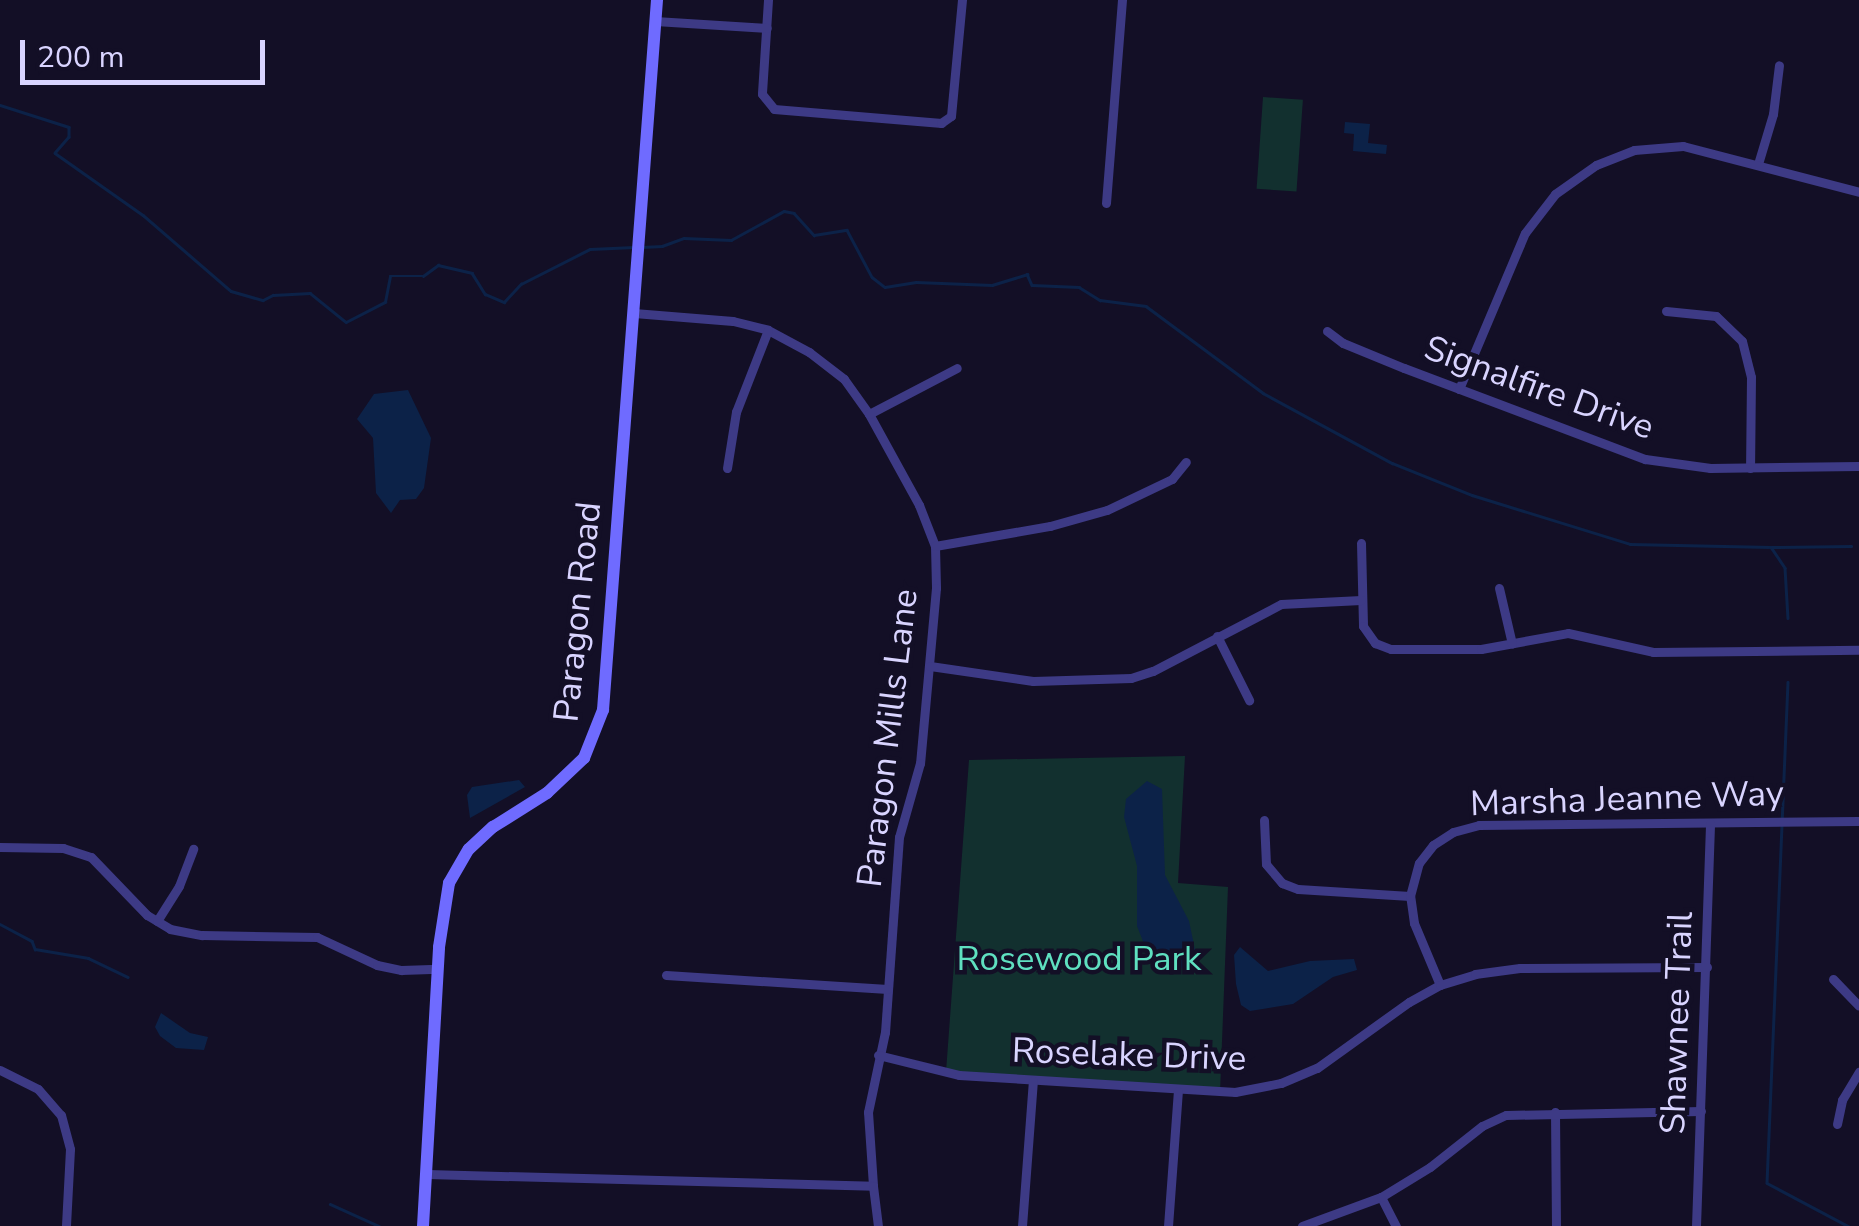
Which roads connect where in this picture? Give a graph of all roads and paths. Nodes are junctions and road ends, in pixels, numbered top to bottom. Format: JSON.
{"nodes":[{"id":1,"x":657,"y":0,"type":"edge"},
{"id":2,"x":768,"y":0,"type":"edge"},
{"id":3,"x":962,"y":0,"type":"edge"},
{"id":4,"x":1122,"y":0,"type":"edge"},
{"id":5,"x":656,"y":21,"type":"junction"},
{"id":6,"x":767,"y":28,"type":"junction"},
{"id":7,"x":1779,"y":65,"type":"dead end"},
{"id":8,"x":1758,"y":164,"type":"junction"},
{"id":9,"x":1859,"y":192,"type":"edge"},
{"id":10,"x":1106,"y":203,"type":"dead end"},
{"id":11,"x":1666,"y":311,"type":"dead end"},
{"id":12,"x":634,"y":314,"type":"junction"},
{"id":13,"x":768,"y":330,"type":"junction"},
{"id":14,"x":1328,"y":331,"type":"dead end"},
{"id":15,"x":957,"y":368,"type":"dead end"},
{"id":16,"x":1459,"y":390,"type":"junction"},
{"id":17,"x":869,"y":414,"type":"junction"},
{"id":18,"x":1186,"y":462,"type":"dead end"},
{"id":19,"x":1859,"y":466,"type":"edge"},
{"id":20,"x":727,"y":468,"type":"dead end"},
{"id":21,"x":1750,"y":468,"type":"junction"},
{"id":22,"x":1361,"y":543,"type":"dead end"},
{"id":23,"x":935,"y":546,"type":"junction"},
{"id":24,"x":1499,"y":588,"type":"dead end"},
{"id":25,"x":1362,"y":600,"type":"junction"},
{"id":26,"x":1217,"y":636,"type":"junction"},
{"id":27,"x":1512,"y":644,"type":"junction"},
{"id":28,"x":1859,"y":650,"type":"edge"},
{"id":29,"x":930,"y":666,"type":"junction"},
{"id":30,"x":1248,"y":700,"type":"dead end"},
{"id":31,"x":1264,"y":820,"type":"dead end"},
{"id":32,"x":1859,"y":822,"type":"edge"},
{"id":33,"x":1710,"y":823,"type":"junction"},
{"id":34,"x":0,"y":847,"type":"edge"},
{"id":35,"x":192,"y":848,"type":"dead end"},
{"id":36,"x":1410,"y":896,"type":"junction"},
{"id":37,"x":158,"y":921,"type":"junction"},
{"id":38,"x":1707,"y":967,"type":"junction"},
{"id":39,"x":438,"y":969,"type":"junction"},
{"id":40,"x":666,"y":975,"type":"dead end"},
{"id":41,"x":1833,"y":979,"type":"dead end"},
{"id":42,"x":1440,"y":985,"type":"junction"},
{"id":43,"x":888,"y":989,"type":"junction"},
{"id":44,"x":1859,"y":1006,"type":"edge"},
{"id":45,"x":878,"y":1055,"type":"junction"},
{"id":46,"x":0,"y":1070,"type":"edge"},
{"id":47,"x":1859,"y":1072,"type":"edge"},
{"id":48,"x":1033,"y":1080,"type":"junction"},
{"id":49,"x":1178,"y":1091,"type":"junction"},
{"id":50,"x":1701,"y":1111,"type":"junction"},
{"id":51,"x":1554,"y":1112,"type":"junction"},
{"id":52,"x":1837,"y":1124,"type":"dead end"},
{"id":53,"x":427,"y":1174,"type":"junction"},
{"id":54,"x":873,"y":1186,"type":"junction"},
{"id":55,"x":1381,"y":1197,"type":"junction"},
{"id":56,"x":66,"y":1226,"type":"edge"},
{"id":57,"x":423,"y":1226,"type":"edge"},
{"id":58,"x":878,"y":1226,"type":"edge"},
{"id":59,"x":1022,"y":1226,"type":"edge"},
{"id":60,"x":1168,"y":1226,"type":"edge"},
{"id":61,"x":1302,"y":1226,"type":"edge"},
{"id":62,"x":1396,"y":1226,"type":"edge"},
{"id":63,"x":1556,"y":1226,"type":"edge"},
{"id":64,"x":1696,"y":1226,"type":"edge"}],
"edges":[{"from":1,"to":5,"type":"street","name":"Paragon Road"},
{"from":2,"to":6,"type":"street"},
{"from":3,"to":6,"type":"street"},
{"from":4,"to":10,"type":"street"},
{"from":5,"to":6,"type":"street"},
{"from":5,"to":12,"type":"street","name":"Paragon Road"},
{"from":7,"to":8,"type":"street"},
{"from":8,"to":9,"type":"street"},
{"from":8,"to":16,"type":"street"},
{"from":11,"to":21,"type":"street"},
{"from":12,"to":13,"type":"street","name":"Paragon Mills Lane"},
{"from":12,"to":39,"type":"street","name":"Paragon Road"},
{"from":13,"to":17,"type":"street","name":"Paragon Mills Lane"},
{"from":13,"to":20,"type":"street"},
{"from":14,"to":16,"type":"street","name":"Signalfire Drive"},
{"from":15,"to":17,"type":"street"},
{"from":16,"to":21,"type":"street","name":"Signalfire Drive"},
{"from":17,"to":23,"type":"street","name":"Paragon Mills Lane"},
{"from":18,"to":23,"type":"street"},
{"from":19,"to":21,"type":"street","name":"Signalfire Drive"},
{"from":22,"to":25,"type":"street"},
{"from":23,"to":29,"type":"street","name":"Paragon Mills Lane"},
{"from":24,"to":27,"type":"street"},
{"from":25,"to":26,"type":"street"},
{"from":25,"to":27,"type":"street"},
{"from":26,"to":29,"type":"street"},
{"from":26,"to":30,"type":"street"},
{"from":27,"to":28,"type":"street"},
{"from":29,"to":43,"type":"street","name":"Paragon Mills Lane"},
{"from":31,"to":36,"type":"street"},
{"from":32,"to":33,"type":"street","name":"Marsha Jeanne Way"},
{"from":33,"to":36,"type":"street","name":"Marsha Jeanne Way"},
{"from":33,"to":38,"type":"street","name":"Shawnee Trail"},
{"from":34,"to":37,"type":"street"},
{"from":35,"to":37,"type":"street"},
{"from":36,"to":42,"type":"street"},
{"from":37,"to":39,"type":"street"},
{"from":38,"to":42,"type":"street","name":"Roselake Drive"},
{"from":38,"to":50,"type":"street","name":"Shawnee Trail"},
{"from":39,"to":53,"type":"street","name":"Paragon Road"},
{"from":40,"to":43,"type":"street"},
{"from":41,"to":44,"type":"street"},
{"from":42,"to":49,"type":"street","name":"Roselake Drive"},
{"from":43,"to":45,"type":"street","name":"Paragon Mills Lane"},
{"from":45,"to":48,"type":"street","name":"Roselake Drive"},
{"from":45,"to":54,"type":"street","name":"Paragon Mills Lane"},
{"from":46,"to":56,"type":"street"},
{"from":47,"to":52,"type":"street"},
{"from":48,"to":49,"type":"street","name":"Roselake Drive"},
{"from":48,"to":59,"type":"street"},
{"from":49,"to":60,"type":"street"},
{"from":50,"to":51,"type":"street"},
{"from":50,"to":64,"type":"street","name":"Shawnee Trail"},
{"from":51,"to":55,"type":"street"},
{"from":51,"to":63,"type":"street"},
{"from":53,"to":54,"type":"street"},
{"from":53,"to":57,"type":"street","name":"Paragon Road"},
{"from":54,"to":58,"type":"street","name":"Paragon Mills Lane"},
{"from":55,"to":61,"type":"street"},
{"from":55,"to":62,"type":"street"}]}
